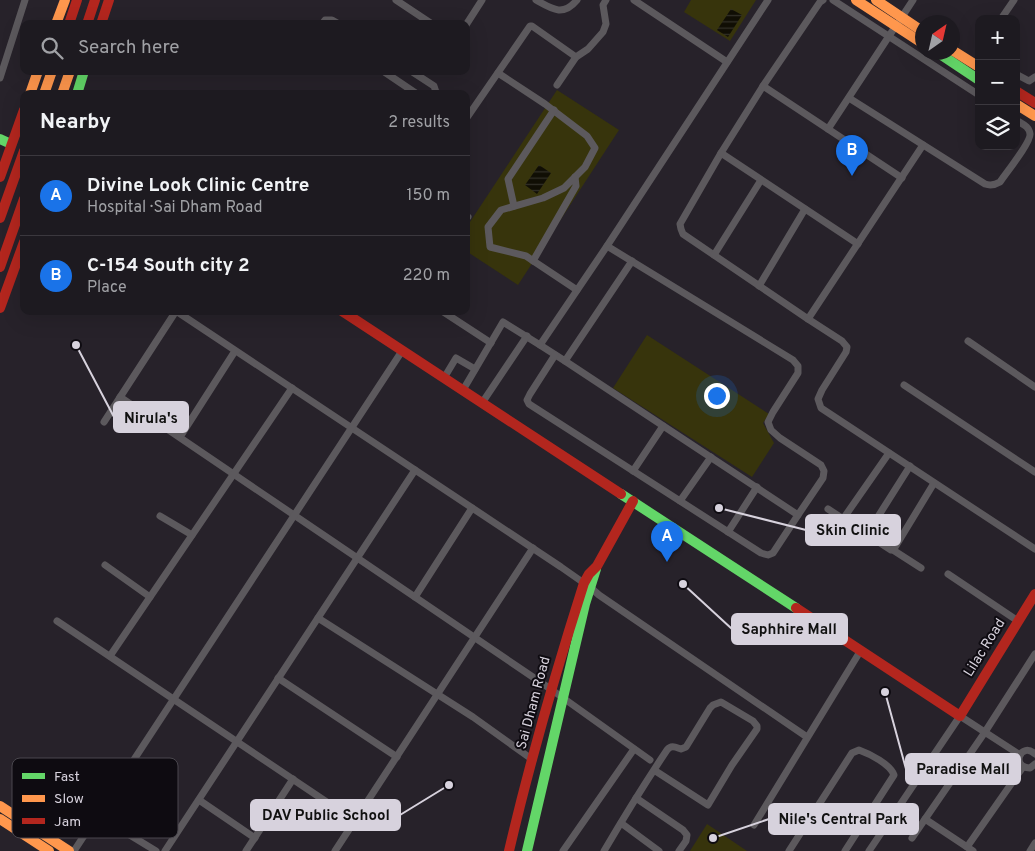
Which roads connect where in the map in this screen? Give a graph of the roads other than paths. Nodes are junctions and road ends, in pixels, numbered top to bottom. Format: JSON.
{"nodes":[{"id":1,"x":25,"y":0,"type":"edge"},
{"id":2,"x":65,"y":0,"type":"edge"},
{"id":3,"x":77,"y":0,"type":"edge"},
{"id":4,"x":96,"y":0,"type":"edge"},
{"id":5,"x":109,"y":0,"type":"edge"},
{"id":6,"x":396,"y":0,"type":"edge"},
{"id":7,"x":482,"y":0,"type":"edge"},
{"id":8,"x":536,"y":0,"type":"edge"},
{"id":9,"x":577,"y":0,"type":"edge"},
{"id":10,"x":606,"y":0,"type":"edge"},
{"id":11,"x":634,"y":0,"type":"edge"},
{"id":12,"x":768,"y":0,"type":"edge"},
{"id":13,"x":833,"y":0,"type":"edge"},
{"id":14,"x":856,"y":0,"type":"edge"},
{"id":15,"x":876,"y":0,"type":"edge"},
{"id":16,"x":913,"y":0,"type":"edge"},
{"id":17,"x":1014,"y":0,"type":"edge"},
{"id":18,"x":822,"y":1,"type":"edge"},
{"id":19,"x":1004,"y":15,"type":"edge"},
{"id":20,"x":58,"y":20,"type":"edge"},
{"id":21,"x":70,"y":20,"type":"edge"},
{"id":22,"x":88,"y":20,"type":"edge"},
{"id":23,"x":102,"y":20,"type":"edge"},
{"id":24,"x":426,"y":20,"type":"edge"},
{"id":25,"x":469,"y":20,"type":"edge"},
{"id":26,"x":897,"y":24,"type":"junction"},
{"id":27,"x":915,"y":29,"type":"edge"},
{"id":28,"x":915,"y":38,"type":"edge"},
{"id":29,"x":960,"y":55,"type":"edge"},
{"id":30,"x":576,"y":57,"type":"junction"},
{"id":31,"x":949,"y":60,"type":"edge"},
{"id":32,"x":727,"y":62,"type":"junction"},
{"id":33,"x":975,"y":64,"type":"edge"},
{"id":34,"x":498,"y":72,"type":"junction"},
{"id":35,"x":37,"y":75,"type":"edge"},
{"id":36,"x":51,"y":75,"type":"edge"},
{"id":37,"x":69,"y":75,"type":"edge"},
{"id":38,"x":83,"y":75,"type":"edge"},
{"id":39,"x":389,"y":75,"type":"edge"},
{"id":40,"x":417,"y":75,"type":"edge"},
{"id":41,"x":1020,"y":76,"type":"edge"},
{"id":42,"x":975,"y":77,"type":"edge"},
{"id":43,"x":1035,"y":77,"type":"edge"},
{"id":44,"x":0,"y":78,"type":"edge"},
{"id":45,"x":557,"y":86,"type":"dead end"},
{"id":46,"x":763,"y":86,"type":"junction"},
{"id":47,"x":31,"y":90,"type":"edge"},
{"id":48,"x":45,"y":90,"type":"edge"},
{"id":49,"x":63,"y":90,"type":"edge"},
{"id":50,"x":77,"y":90,"type":"edge"},
{"id":51,"x":411,"y":90,"type":"edge"},
{"id":52,"x":435,"y":90,"type":"edge"},
{"id":53,"x":975,"y":92,"type":"edge"},
{"id":54,"x":1020,"y":94,"type":"edge"},
{"id":55,"x":849,"y":98,"type":"junction"},
{"id":56,"x":1035,"y":103,"type":"edge"},
{"id":57,"x":1018,"y":105,"type":"edge"},
{"id":58,"x":554,"y":110,"type":"junction"},
{"id":59,"x":470,"y":112,"type":"edge"},
{"id":60,"x":1035,"y":116,"type":"edge"},
{"id":61,"x":20,"y":120,"type":"edge"},
{"id":62,"x":1020,"y":123,"type":"edge"},
{"id":63,"x":828,"y":129,"type":"junction"},
{"id":64,"x":0,"y":139,"type":"edge"},
{"id":65,"x":11,"y":144,"type":"junction"},
{"id":66,"x":923,"y":145,"type":"junction"},
{"id":67,"x":721,"y":153,"type":"junction"},
{"id":68,"x":20,"y":162,"type":"edge"},
{"id":69,"x":0,"y":177,"type":"edge"},
{"id":70,"x":575,"y":177,"type":"junction"},
{"id":71,"x":902,"y":178,"type":"junction"},
{"id":72,"x":761,"y":180,"type":"junction"},
{"id":73,"x":514,"y":206,"type":"junction"},
{"id":74,"x":805,"y":208,"type":"junction"},
{"id":75,"x":20,"y":210,"type":"edge"},
{"id":76,"x":0,"y":218,"type":"edge"},
{"id":77,"x":858,"y":244,"type":"junction"},
{"id":78,"x":607,"y":246,"type":"junction"},
{"id":79,"x":20,"y":253,"type":"edge"},
{"id":80,"x":714,"y":255,"type":"junction"},
{"id":81,"x":532,"y":260,"type":"junction"},
{"id":82,"x":632,"y":261,"type":"junction"},
{"id":83,"x":0,"y":266,"type":"edge"},
{"id":84,"x":759,"y":286,"type":"junction"},
{"id":85,"x":577,"y":290,"type":"junction"},
{"id":86,"x":0,"y":308,"type":"edge"},
{"id":87,"x":173,"y":315,"type":"edge"},
{"id":88,"x":182,"y":315,"type":"edge"},
{"id":89,"x":348,"y":315,"type":"edge"},
{"id":90,"x":448,"y":315,"type":"edge"},
{"id":91,"x":808,"y":319,"type":"junction"},
{"id":92,"x":527,"y":336,"type":"junction"},
{"id":93,"x":968,"y":341,"type":"dead end"},
{"id":94,"x":491,"y":343,"type":"junction"},
{"id":95,"x":540,"y":345,"type":"junction"},
{"id":96,"x":235,"y":350,"type":"junction"},
{"id":97,"x":402,"y":351,"type":"junction"},
{"id":98,"x":555,"y":355,"type":"junction"},
{"id":99,"x":565,"y":361,"type":"junction"},
{"id":100,"x":475,"y":369,"type":"junction"},
{"id":101,"x":444,"y":378,"type":"junction"},
{"id":102,"x":904,"y":385,"type":"dead end"},
{"id":103,"x":1035,"y":386,"type":"edge"},
{"id":104,"x":292,"y":388,"type":"junction"},
{"id":105,"x":463,"y":390,"type":"junction"},
{"id":106,"x":120,"y":397,"type":"junction"},
{"id":107,"x":482,"y":403,"type":"junction"},
{"id":108,"x":104,"y":422,"type":"dead end"},
{"id":109,"x":663,"y":426,"type":"junction"},
{"id":110,"x":352,"y":428,"type":"junction"},
{"id":111,"x":180,"y":437,"type":"junction"},
{"id":112,"x":889,"y":453,"type":"junction"},
{"id":113,"x":711,"y":457,"type":"junction"},
{"id":114,"x":910,"y":466,"type":"junction"},
{"id":115,"x":415,"y":470,"type":"junction"},
{"id":116,"x":633,"y":471,"type":"junction"},
{"id":117,"x":1035,"y":472,"type":"edge"},
{"id":118,"x":233,"y":474,"type":"junction"},
{"id":119,"x":934,"y":483,"type":"junction"},
{"id":120,"x":757,"y":488,"type":"junction"},
{"id":121,"x":633,"y":501,"type":"junction"},
{"id":122,"x":680,"y":501,"type":"junction"},
{"id":123,"x":472,"y":508,"type":"junction"},
{"id":124,"x":828,"y":510,"type":"dead end"},
{"id":125,"x":294,"y":515,"type":"junction"},
{"id":126,"x":798,"y":515,"type":"junction"},
{"id":127,"x":160,"y":516,"type":"dead end"},
{"id":128,"x":844,"y":519,"type":"junction"},
{"id":129,"x":728,"y":532,"type":"junction"},
{"id":130,"x":867,"y":534,"type":"junction"},
{"id":131,"x":192,"y":535,"type":"junction"},
{"id":132,"x":533,"y":548,"type":"junction"},
{"id":133,"x":1035,"y":549,"type":"edge"},
{"id":134,"x":893,"y":550,"type":"junction"},
{"id":135,"x":357,"y":558,"type":"junction"},
{"id":136,"x":104,"y":566,"type":"dead end"},
{"id":137,"x":921,"y":568,"type":"dead end"},
{"id":138,"x":948,"y":574,"type":"dead end"},
{"id":139,"x":588,"y":586,"type":"junction"},
{"id":140,"x":1035,"y":594,"type":"edge"},
{"id":141,"x":150,"y":597,"type":"junction"},
{"id":142,"x":415,"y":597,"type":"junction"},
{"id":143,"x":318,"y":618,"type":"junction"},
{"id":144,"x":57,"y":621,"type":"dead end"},
{"id":145,"x":1018,"y":621,"type":"junction"},
{"id":146,"x":475,"y":637,"type":"junction"},
{"id":147,"x":861,"y":650,"type":"junction"},
{"id":148,"x":110,"y":656,"type":"junction"},
{"id":149,"x":1034,"y":658,"type":"edge"},
{"id":150,"x":278,"y":678,"type":"junction"},
{"id":151,"x":552,"y":690,"type":"junction"},
{"id":152,"x":438,"y":694,"type":"junction"},
{"id":153,"x":564,"y":698,"type":"junction"},
{"id":154,"x":174,"y":699,"type":"junction"},
{"id":155,"x":960,"y":716,"type":"junction"},
{"id":156,"x":985,"y":732,"type":"junction"},
{"id":157,"x":807,"y":737,"type":"junction"},
{"id":158,"x":237,"y":742,"type":"junction"},
{"id":159,"x":634,"y":749,"type":"junction"},
{"id":160,"x":1034,"y":752,"type":"edge"},
{"id":161,"x":1020,"y":755,"type":"junction"},
{"id":162,"x":397,"y":757,"type":"junction"},
{"id":163,"x":135,"y":758,"type":"edge"},
{"id":164,"x":533,"y":760,"type":"junction"},
{"id":165,"x":650,"y":760,"type":"dead end"},
{"id":166,"x":1035,"y":764,"type":"edge"},
{"id":167,"x":1023,"y":767,"type":"junction"},
{"id":168,"x":654,"y":770,"type":"junction"},
{"id":169,"x":293,"y":779,"type":"junction"},
{"id":170,"x":636,"y":798,"type":"junction"},
{"id":171,"x":199,"y":800,"type":"junction"},
{"id":172,"x":0,"y":806,"type":"edge"},
{"id":173,"x":12,"y":814,"type":"edge"},
{"id":174,"x":0,"y":819,"type":"edge"},
{"id":175,"x":925,"y":819,"type":"junction"},
{"id":176,"x":355,"y":821,"type":"junction"},
{"id":177,"x":620,"y":823,"type":"junction"},
{"id":178,"x":754,"y":825,"type":"dead end"},
{"id":179,"x":12,"y":827,"type":"edge"},
{"id":180,"x":178,"y":832,"type":"edge"},
{"id":181,"x":29,"y":838,"type":"edge"},
{"id":182,"x":49,"y":838,"type":"edge"},
{"id":183,"x":82,"y":838,"type":"edge"},
{"id":184,"x":135,"y":838,"type":"edge"},
{"id":185,"x":174,"y":838,"type":"edge"},
{"id":186,"x":254,"y":838,"type":"junction"},
{"id":187,"x":912,"y":838,"type":"dead end"},
{"id":188,"x":1035,"y":843,"type":"edge"},
{"id":189,"x":970,"y":849,"type":"edge"},
{"id":190,"x":49,"y":851,"type":"edge"},
{"id":191,"x":69,"y":851,"type":"edge"},
{"id":192,"x":74,"y":851,"type":"edge"},
{"id":193,"x":156,"y":851,"type":"edge"},
{"id":194,"x":166,"y":851,"type":"edge"},
{"id":195,"x":246,"y":851,"type":"edge"},
{"id":196,"x":335,"y":851,"type":"edge"},
{"id":197,"x":509,"y":851,"type":"edge"},
{"id":198,"x":527,"y":851,"type":"edge"},
{"id":199,"x":563,"y":851,"type":"edge"},
{"id":200,"x":604,"y":851,"type":"edge"},
{"id":201,"x":659,"y":851,"type":"edge"},
{"id":202,"x":679,"y":851,"type":"edge"},
{"id":203,"x":789,"y":851,"type":"edge"},
{"id":204,"x":845,"y":851,"type":"edge"},
{"id":205,"x":869,"y":851,"type":"edge"},
{"id":206,"x":1030,"y":851,"type":"edge"}],
"edges":[{"from":1,"to":44,"type":"street"},
{"from":2,"to":20,"type":"main road"},
{"from":3,"to":21,"type":"main road"},
{"from":4,"to":22,"type":"main road"},
{"from":5,"to":23,"type":"main road"},
{"from":6,"to":24,"type":"street"},
{"from":7,"to":25,"type":"street"},
{"from":8,"to":9,"type":"street"},
{"from":10,"to":30,"type":"street"},
{"from":11,"to":32,"type":"street"},
{"from":12,"to":32,"type":"street"},
{"from":13,"to":26,"type":"street"},
{"from":14,"to":26,"type":"main road"},
{"from":15,"to":26,"type":"main road"},
{"from":16,"to":26,"type":"street"},
{"from":17,"to":19,"type":"street"},
{"from":18,"to":46,"type":"street"},
{"from":26,"to":27,"type":"main road"},
{"from":26,"to":28,"type":"main road"},
{"from":26,"to":53,"type":"street"},
{"from":26,"to":55,"type":"street"},
{"from":29,"to":33,"type":"main road"},
{"from":30,"to":34,"type":"street"},
{"from":30,"to":45,"type":"street"},
{"from":31,"to":42,"type":"main road"},
{"from":32,"to":78,"type":"street"},
{"from":34,"to":58,"type":"street"},
{"from":34,"to":59,"type":"street"},
{"from":35,"to":47,"type":"main road"},
{"from":36,"to":48,"type":"main road"},
{"from":37,"to":49,"type":"main road"},
{"from":38,"to":50,"type":"main road"},
{"from":39,"to":51,"type":"street"},
{"from":40,"to":52,"type":"street"},
{"from":41,"to":43,"type":"street"},
{"from":46,"to":63,"type":"street"},
{"from":46,"to":67,"type":"street"},
{"from":54,"to":56,"type":"main road"},
{"from":55,"to":63,"type":"street"},
{"from":55,"to":66,"type":"street"},
{"from":57,"to":60,"type":"main road"},
{"from":58,"to":70,"type":"street"},
{"from":58,"to":73,"type":"street"},
{"from":61,"to":65,"type":"main road"},
{"from":62,"to":66,"type":"street"},
{"from":63,"to":71,"type":"street"},
{"from":64,"to":65,"type":"main road"},
{"from":65,"to":69,"type":"main road"},
{"from":66,"to":71,"type":"street"},
{"from":67,"to":72,"type":"street"},
{"from":67,"to":80,"type":"street"},
{"from":68,"to":76,"type":"main road"},
{"from":70,"to":73,"type":"street"},
{"from":70,"to":81,"type":"street"},
{"from":71,"to":77,"type":"street"},
{"from":72,"to":74,"type":"street"},
{"from":72,"to":80,"type":"street"},
{"from":73,"to":81,"type":"street"},
{"from":74,"to":77,"type":"street"},
{"from":74,"to":84,"type":"street"},
{"from":75,"to":83,"type":"main road"},
{"from":77,"to":91,"type":"street"},
{"from":78,"to":82,"type":"street"},
{"from":78,"to":85,"type":"street"},
{"from":79,"to":86,"type":"main road"},
{"from":80,"to":84,"type":"street"},
{"from":81,"to":85,"type":"street"},
{"from":82,"to":99,"type":"street"},
{"from":82,"to":126,"type":"street"},
{"from":84,"to":91,"type":"street"},
{"from":85,"to":95,"type":"street"},
{"from":87,"to":106,"type":"street"},
{"from":88,"to":96,"type":"street"},
{"from":89,"to":97,"type":"main road"},
{"from":90,"to":94,"type":"street"},
{"from":91,"to":112,"type":"street"},
{"from":92,"to":94,"type":"street"},
{"from":92,"to":95,"type":"street"},
{"from":92,"to":107,"type":"street"},
{"from":93,"to":103,"type":"street"},
{"from":94,"to":100,"type":"street"},
{"from":95,"to":98,"type":"street"},
{"from":96,"to":104,"type":"street"},
{"from":96,"to":111,"type":"street"},
{"from":97,"to":101,"type":"main road"},
{"from":97,"to":110,"type":"street"},
{"from":98,"to":99,"type":"street"},
{"from":98,"to":116,"type":"street"},
{"from":99,"to":109,"type":"street"},
{"from":100,"to":101,"type":"street"},
{"from":100,"to":105,"type":"street"},
{"from":101,"to":105,"type":"main road"},
{"from":102,"to":117,"type":"street"},
{"from":104,"to":110,"type":"street"},
{"from":104,"to":118,"type":"street"},
{"from":105,"to":107,"type":"main road"},
{"from":106,"to":108,"type":"street"},
{"from":106,"to":111,"type":"street"},
{"from":107,"to":121,"type":"main road"},
{"from":109,"to":113,"type":"street"},
{"from":109,"to":116,"type":"street"},
{"from":110,"to":115,"type":"street"},
{"from":110,"to":125,"type":"street"},
{"from":111,"to":118,"type":"street"},
{"from":112,"to":114,"type":"street"},
{"from":112,"to":128,"type":"street"},
{"from":113,"to":120,"type":"street"},
{"from":113,"to":122,"type":"street"},
{"from":114,"to":119,"type":"street"},
{"from":114,"to":130,"type":"street"},
{"from":115,"to":123,"type":"street"},
{"from":115,"to":135,"type":"street"},
{"from":116,"to":122,"type":"street"},
{"from":118,"to":125,"type":"street"},
{"from":118,"to":131,"type":"street"},
{"from":119,"to":133,"type":"street"},
{"from":119,"to":134,"type":"street"},
{"from":120,"to":126,"type":"street"},
{"from":120,"to":129,"type":"street"},
{"from":121,"to":139,"type":"main road","name":"Sai Dham Road"},
{"from":121,"to":147,"type":"main road"},
{"from":122,"to":129,"type":"street"},
{"from":123,"to":132,"type":"street"},
{"from":123,"to":142,"type":"street"},
{"from":124,"to":128,"type":"street"},
{"from":125,"to":135,"type":"street"},
{"from":125,"to":154,"type":"street"},
{"from":126,"to":129,"type":"street"},
{"from":127,"to":131,"type":"street"},
{"from":128,"to":130,"type":"street"},
{"from":130,"to":134,"type":"street"},
{"from":131,"to":141,"type":"street"},
{"from":132,"to":139,"type":"street"},
{"from":132,"to":146,"type":"street"},
{"from":134,"to":137,"type":"street"},
{"from":135,"to":142,"type":"street"},
{"from":135,"to":143,"type":"street"},
{"from":136,"to":141,"type":"street"},
{"from":138,"to":145,"type":"street"},
{"from":139,"to":151,"type":"main road","name":"Sai Dham Road"},
{"from":139,"to":153,"type":"main road","name":"Sai Dham Road"},
{"from":139,"to":157,"type":"street"},
{"from":140,"to":145,"type":"main road","name":"Lilac Road"},
{"from":141,"to":148,"type":"street"},
{"from":142,"to":146,"type":"street"},
{"from":143,"to":150,"type":"street"},
{"from":143,"to":152,"type":"street"},
{"from":144,"to":148,"type":"street"},
{"from":145,"to":155,"type":"main road","name":"Lilac Road"},
{"from":146,"to":151,"type":"street"},
{"from":146,"to":152,"type":"street"},
{"from":147,"to":155,"type":"main road"},
{"from":147,"to":157,"type":"street"},
{"from":148,"to":154,"type":"street"},
{"from":149,"to":156,"type":"street"},
{"from":150,"to":158,"type":"street"},
{"from":150,"to":162,"type":"street"},
{"from":151,"to":153,"type":"street"},
{"from":151,"to":164,"type":"main road","name":"Sai Dham Road"},
{"from":152,"to":162,"type":"street"},
{"from":152,"to":164,"type":"street"},
{"from":153,"to":159,"type":"street"},
{"from":153,"to":198,"type":"main road","name":"Sai Dham Road"},
{"from":154,"to":158,"type":"street"},
{"from":154,"to":163,"type":"street"},
{"from":155,"to":156,"type":"street"},
{"from":155,"to":205,"type":"street"},
{"from":156,"to":161,"type":"street"},
{"from":156,"to":175,"type":"street"},
{"from":157,"to":178,"type":"street"},
{"from":158,"to":169,"type":"street"},
{"from":158,"to":171,"type":"street"},
{"from":159,"to":165,"type":"street"},
{"from":159,"to":199,"type":"street"},
{"from":160,"to":161,"type":"street"},
{"from":161,"to":167,"type":"street"},
{"from":162,"to":176,"type":"street"},
{"from":164,"to":197,"type":"main road","name":"Sai Dham Road"},
{"from":166,"to":167,"type":"street"},
{"from":167,"to":189,"type":"street"},
{"from":168,"to":168,"type":"street"},
{"from":168,"to":170,"type":"street"},
{"from":169,"to":176,"type":"street"},
{"from":169,"to":186,"type":"street"},
{"from":170,"to":177,"type":"street"},
{"from":170,"to":202,"type":"street"},
{"from":171,"to":180,"type":"street"},
{"from":171,"to":186,"type":"street"},
{"from":172,"to":173,"type":"main road"},
{"from":174,"to":179,"type":"main road"},
{"from":175,"to":187,"type":"street"},
{"from":175,"to":189,"type":"street"},
{"from":176,"to":196,"type":"street"},
{"from":177,"to":200,"type":"street"},
{"from":177,"to":201,"type":"street"},
{"from":181,"to":190,"type":"main road"},
{"from":182,"to":191,"type":"main road"},
{"from":183,"to":192,"type":"street"},
{"from":184,"to":193,"type":"street"},
{"from":185,"to":194,"type":"street"},
{"from":186,"to":195,"type":"street"},
{"from":188,"to":206,"type":"street"},
{"from":203,"to":204,"type":"street"}]}
